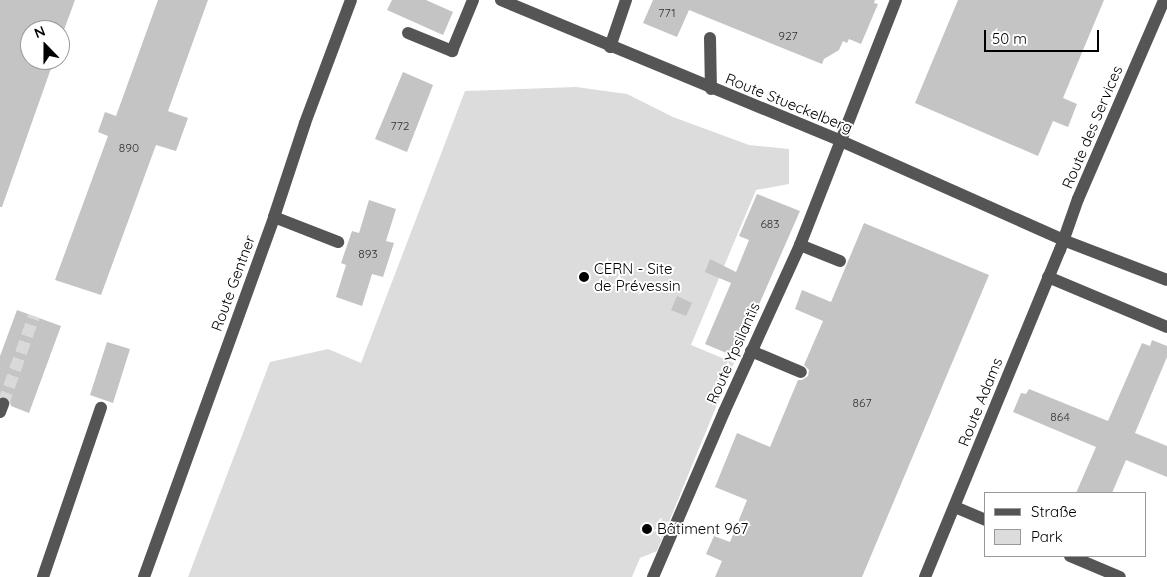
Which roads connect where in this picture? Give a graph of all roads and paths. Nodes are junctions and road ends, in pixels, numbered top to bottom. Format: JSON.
{"nodes":[{"id":1,"x":351,"y":0,"type":"edge"},
{"id":2,"x":474,"y":0,"type":"edge"},
{"id":3,"x":501,"y":0,"type":"edge"},
{"id":4,"x":626,"y":0,"type":"edge"},
{"id":5,"x":896,"y":0,"type":"edge"},
{"id":6,"x":1164,"y":0,"type":"edge"},
{"id":7,"x":408,"y":33,"type":"dead end"},
{"id":8,"x":710,"y":38,"type":"dead end"},
{"id":9,"x":610,"y":47,"type":"junction"},
{"id":10,"x":711,"y":89,"type":"junction"},
{"id":11,"x":841,"y":141,"type":"junction"},
{"id":12,"x":274,"y":217,"type":"junction"},
{"id":13,"x":1064,"y":240,"type":"junction"},
{"id":14,"x":338,"y":242,"type":"dead end"},
{"id":15,"x":800,"y":245,"type":"junction"},
{"id":16,"x":840,"y":261,"type":"dead end"},
{"id":17,"x":1048,"y":277,"type":"junction"},
{"id":18,"x":1167,"y":280,"type":"edge"},
{"id":19,"x":1167,"y":327,"type":"edge"},
{"id":20,"x":751,"y":351,"type":"junction"},
{"id":21,"x":801,"y":372,"type":"dead end"},
{"id":22,"x":100,"y":408,"type":"dead end"},
{"id":23,"x":955,"y":506,"type":"junction"},
{"id":24,"x":984,"y":519,"type":"edge"},
{"id":25,"x":1072,"y":557,"type":"edge"},
{"id":26,"x":43,"y":577,"type":"edge"},
{"id":27,"x":144,"y":577,"type":"edge"},
{"id":28,"x":653,"y":577,"type":"edge"},
{"id":29,"x":925,"y":577,"type":"edge"},
{"id":30,"x":1120,"y":577,"type":"edge"}],
"edges":[{"from":1,"to":12,"type":"street","name":"Route Gentner"},
{"from":2,"to":7,"type":"street"},
{"from":3,"to":9,"type":"street","name":"Route Stueckelberg"},
{"from":4,"to":9,"type":"street"},
{"from":5,"to":11,"type":"street"},
{"from":6,"to":13,"type":"street","name":"Route des Services"},
{"from":8,"to":10,"type":"street"},
{"from":9,"to":10,"type":"street","name":"Route Stueckelberg"},
{"from":10,"to":11,"type":"street","name":"Route Stueckelberg"},
{"from":11,"to":13,"type":"street","name":"Route Stueckelberg"},
{"from":11,"to":15,"type":"street","name":"Route Ypsilantis"},
{"from":12,"to":14,"type":"street"},
{"from":12,"to":27,"type":"street","name":"Route Gentner"},
{"from":13,"to":17,"type":"street","name":"Route Adams"},
{"from":13,"to":18,"type":"street","name":"Route Stueckelberg"},
{"from":15,"to":16,"type":"street"},
{"from":15,"to":20,"type":"street","name":"Route Ypsilantis"},
{"from":17,"to":19,"type":"street"},
{"from":17,"to":23,"type":"street","name":"Route Adams"},
{"from":20,"to":21,"type":"street"},
{"from":20,"to":28,"type":"street","name":"Route Ypsilantis"},
{"from":22,"to":26,"type":"street"},
{"from":23,"to":24,"type":"street"},
{"from":23,"to":29,"type":"street","name":"Route Adams"},
{"from":25,"to":30,"type":"street"}]}
